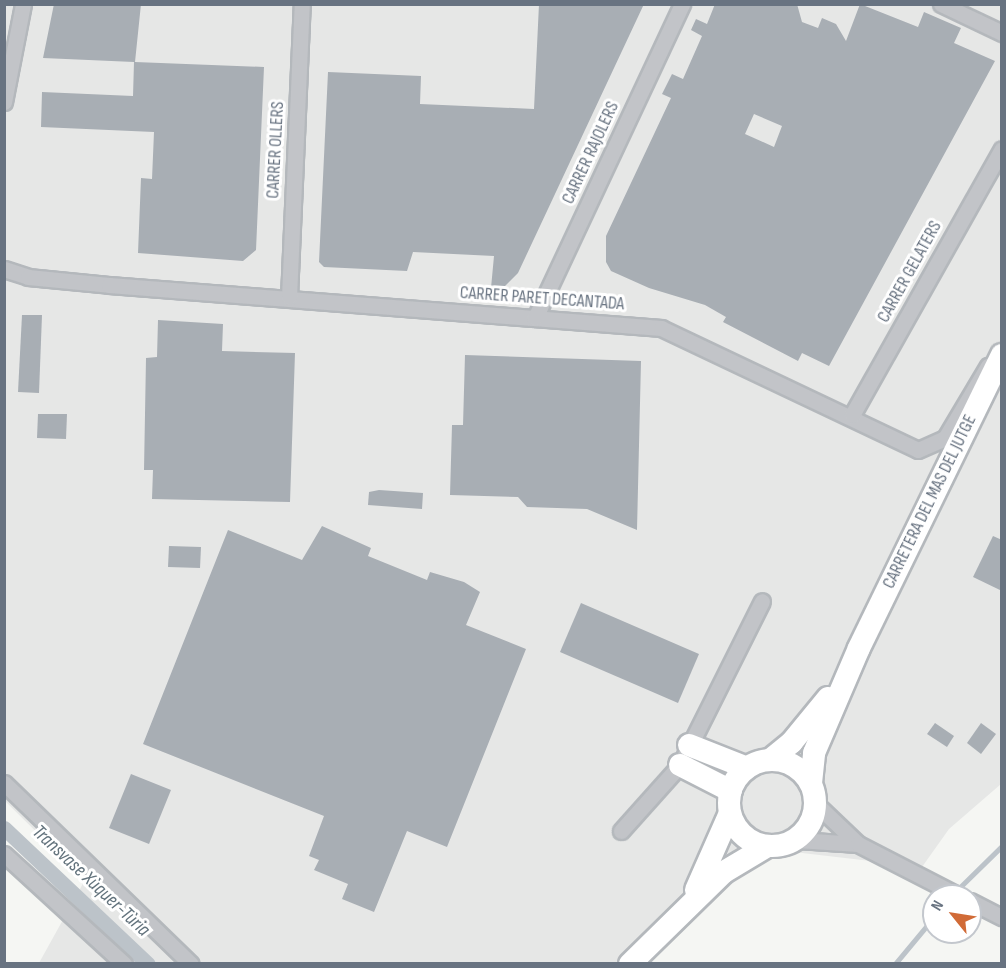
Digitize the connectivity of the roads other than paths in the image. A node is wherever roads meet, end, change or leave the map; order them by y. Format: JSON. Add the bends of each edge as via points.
{"nodes":[{"id":1,"x":23,"y":4,"type":"edge"},
{"id":2,"x":302,"y":4,"type":"edge"},
{"id":3,"x":682,"y":4,"type":"edge"},
{"id":4,"x":941,"y":4,"type":"edge"},
{"id":5,"x":1002,"y":33,"type":"edge"},
{"id":6,"x":4,"y":102,"type":"edge"},
{"id":7,"x":1002,"y":149,"type":"edge"},
{"id":8,"x":4,"y":269,"type":"edge"},
{"id":9,"x":289,"y":297,"type":"junction"},
{"id":10,"x":535,"y":318,"type":"junction"},
{"id":11,"x":1002,"y":350,"type":"edge"},
{"id":12,"x":1002,"y":356,"type":"edge"},
{"id":13,"x":852,"y":415,"type":"junction"},
{"id":14,"x":762,"y":601,"type":"dead end"},
{"id":15,"x":859,"y":648,"type":"junction"},
{"id":16,"x":684,"y":755,"type":"junction"},
{"id":17,"x":770,"y":760,"type":"junction"},
{"id":18,"x":747,"y":768,"type":"junction"},
{"id":19,"x":4,"y":783,"type":"edge"},
{"id":20,"x":731,"y":791,"type":"junction"},
{"id":21,"x":813,"y":794,"type":"junction"},
{"id":22,"x":730,"y":813,"type":"junction"},
{"id":23,"x":621,"y":831,"type":"dead end"},
{"id":24,"x":796,"y":840,"type":"junction"},
{"id":25,"x":858,"y":844,"type":"junction"},
{"id":26,"x":766,"y":847,"type":"junction"},
{"id":27,"x":4,"y":854,"type":"edge"},
{"id":28,"x":935,"y":884,"type":"edge"},
{"id":29,"x":688,"y":904,"type":"junction"},
{"id":30,"x":982,"y":907,"type":"edge"},
{"id":31,"x":1002,"y":917,"type":"edge"},
{"id":32,"x":124,"y":963,"type":"edge"},
{"id":33,"x":191,"y":963,"type":"edge"},
{"id":34,"x":630,"y":963,"type":"edge"}],
"edges":[{"from":1,"to":6,"type":"street"},
{"from":2,"to":9,"type":"street","name":"CARRER OLLERS"},
{"from":3,"to":10,"type":"street","name":"CARRER RAJOLERS"},
{"from":4,"to":5,"type":"street"},
{"from":7,"to":13,"type":"street","name":"CARRER GELATERS"},
{"from":8,"to":9,"type":"street","name":"CARRER PARET DECANTADA","via":[[28,277]]},
{"from":9,"to":10,"type":"street","name":"CARRER PARET DECANTADA"},
{"from":10,"to":13,"type":"street","name":"CARRER PARET DECANTADA","via":[[660,328]]},
{"from":11,"to":13,"type":"street","name":"CARRER PARET DECANTADA","via":[[979,377],[945,438],[931,447],[906,446]]},
{"from":12,"to":15,"type":"street","name":"CARRETERA DEL MAS DEL JUTGE"},
{"from":14,"to":16,"type":"street"},
{"from":15,"to":17,"type":"street","name":"CARRETERA DEL MAS DEL JUTGE","via":[[811,722]]},
{"from":15,"to":21,"type":"street","name":"CARRETERA DEL MAS DEL JUTGE","via":[[814,753]]},
{"from":16,"to":18,"type":"street"},
{"from":16,"to":20,"type":"street"},
{"from":16,"to":23,"type":"street"},
{"from":17,"to":18,"type":"street"},
{"from":17,"to":21,"type":"street","via":[[794,765]]},
{"from":18,"to":20,"type":"street"},
{"from":19,"to":33,"type":"street"},
{"from":20,"to":22,"type":"street"},
{"from":21,"to":24,"type":"street","via":[[813,820]]},
{"from":21,"to":25,"type":"street"},
{"from":22,"to":26,"type":"street","via":[[747,839]]},
{"from":22,"to":29,"type":"street","via":[[718,850]]},
{"from":24,"to":25,"type":"street"},
{"from":24,"to":26,"type":"street"},
{"from":25,"to":28,"type":"street"},
{"from":26,"to":29,"type":"street"},
{"from":27,"to":32,"type":"street"},
{"from":29,"to":34,"type":"street"},
{"from":30,"to":31,"type":"street"}]}
